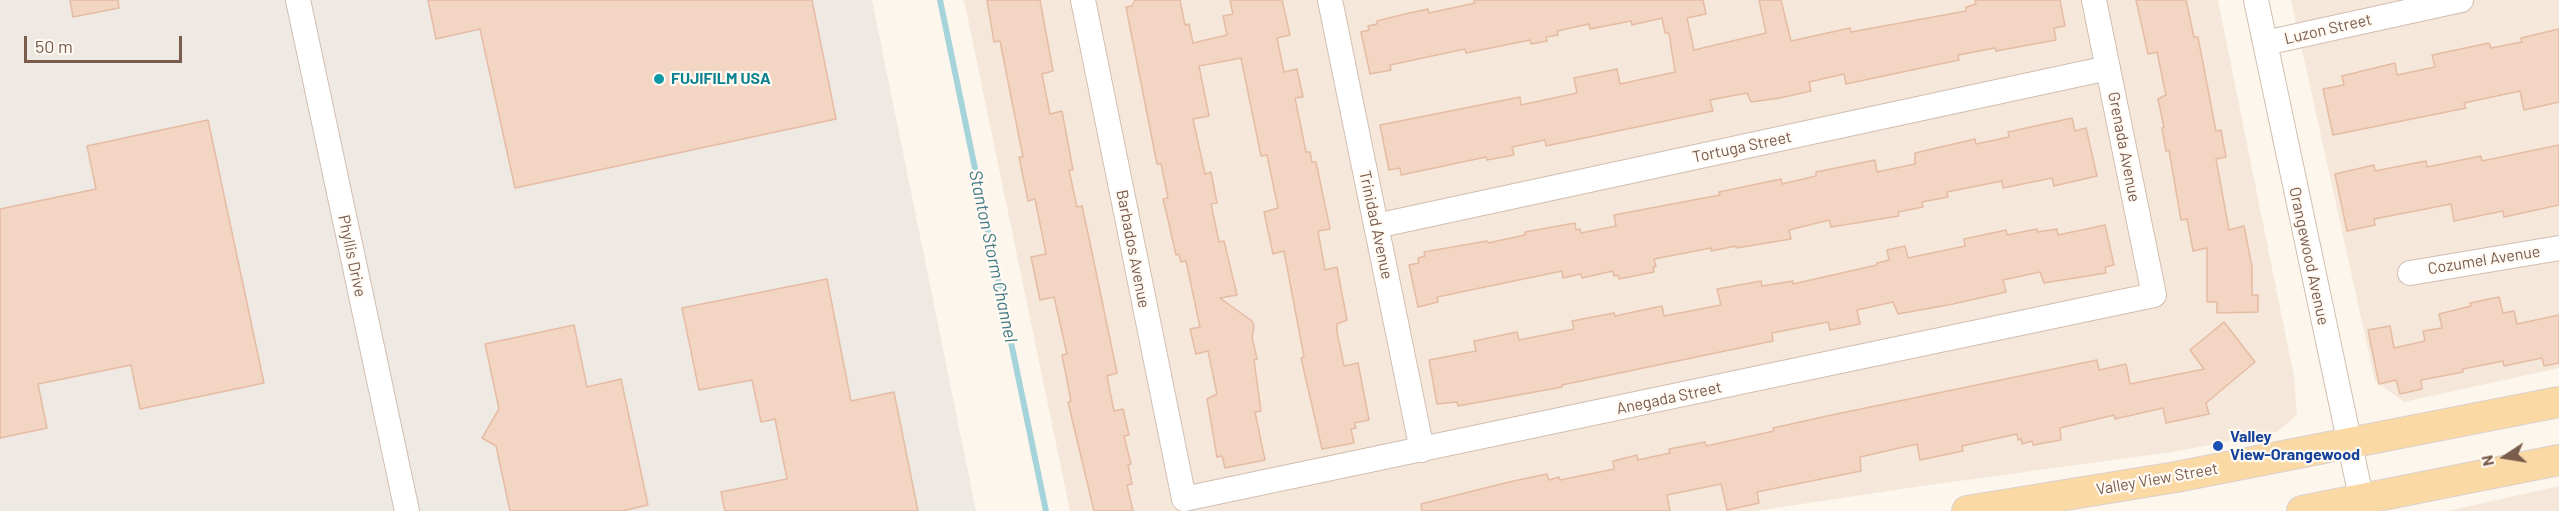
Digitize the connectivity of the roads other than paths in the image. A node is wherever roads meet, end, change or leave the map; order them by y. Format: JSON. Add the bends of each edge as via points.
{"nodes":[{"id":1,"x":298,"y":0,"type":"edge"},
{"id":2,"x":1083,"y":0,"type":"edge"},
{"id":3,"x":1330,"y":0,"type":"edge"},
{"id":4,"x":2094,"y":0,"type":"edge"},
{"id":5,"x":2256,"y":0,"type":"edge"},
{"id":6,"x":2461,"y":0,"type":"edge"},
{"id":7,"x":2423,"y":4,"type":"edge"},
{"id":8,"x":2265,"y":43,"type":"junction"},
{"id":9,"x":2108,"y":68,"type":"junction"},
{"id":10,"x":1376,"y":226,"type":"junction"},
{"id":11,"x":2559,"y":248,"type":"edge"},
{"id":12,"x":2410,"y":273,"type":"dead end"},
{"id":13,"x":2154,"y":295,"type":"joint"},
{"id":14,"x":2559,"y":402,"type":"edge"},
{"id":15,"x":2348,"y":444,"type":"junction"},
{"id":16,"x":1422,"y":450,"type":"junction"},
{"id":17,"x":2559,"y":459,"type":"edge"},
{"id":18,"x":1184,"y":499,"type":"joint"},
{"id":19,"x":2362,"y":505,"type":"edge"},
{"id":20,"x":407,"y":511,"type":"edge"},
{"id":21,"x":1967,"y":511,"type":"edge"},
{"id":22,"x":2302,"y":511,"type":"edge"}],
"edges":[{"from":1,"to":20,"type":"street","name":"Phyllis Drive"},
{"from":2,"to":18,"type":"street","name":"Barbados Avenue"},
{"from":3,"to":10,"type":"street","name":"Trinidad Avenue"},
{"from":4,"to":9,"type":"street","name":"Grenada Avenue"},
{"from":5,"to":8,"type":"street","name":"Orangewood Avenue"},
{"from":6,"to":7,"type":"street","name":"Luzon Street"},
{"from":7,"to":8,"type":"street","name":"Luzon Street"},
{"from":8,"to":15,"type":"street","name":"Orangewood Avenue"},
{"from":9,"to":10,"type":"street","name":"Tortuga Street"},
{"from":9,"to":13,"type":"street","name":"Grenada Avenue"},
{"from":10,"to":16,"type":"street","name":"Trinidad Avenue"},
{"from":11,"to":12,"type":"street","name":"Cozumel Avenue"},
{"from":13,"to":16,"type":"street","name":"Anegada Street"},
{"from":14,"to":15,"type":"main road","name":"Valley View Street"},
{"from":15,"to":19,"type":"street","name":"Orangewood Avenue"},
{"from":15,"to":21,"type":"main road","name":"Valley View Street"},
{"from":16,"to":18,"type":"street","name":"Anegada Street"},
{"from":17,"to":19,"type":"main road"},
{"from":19,"to":22,"type":"main road"}]}
